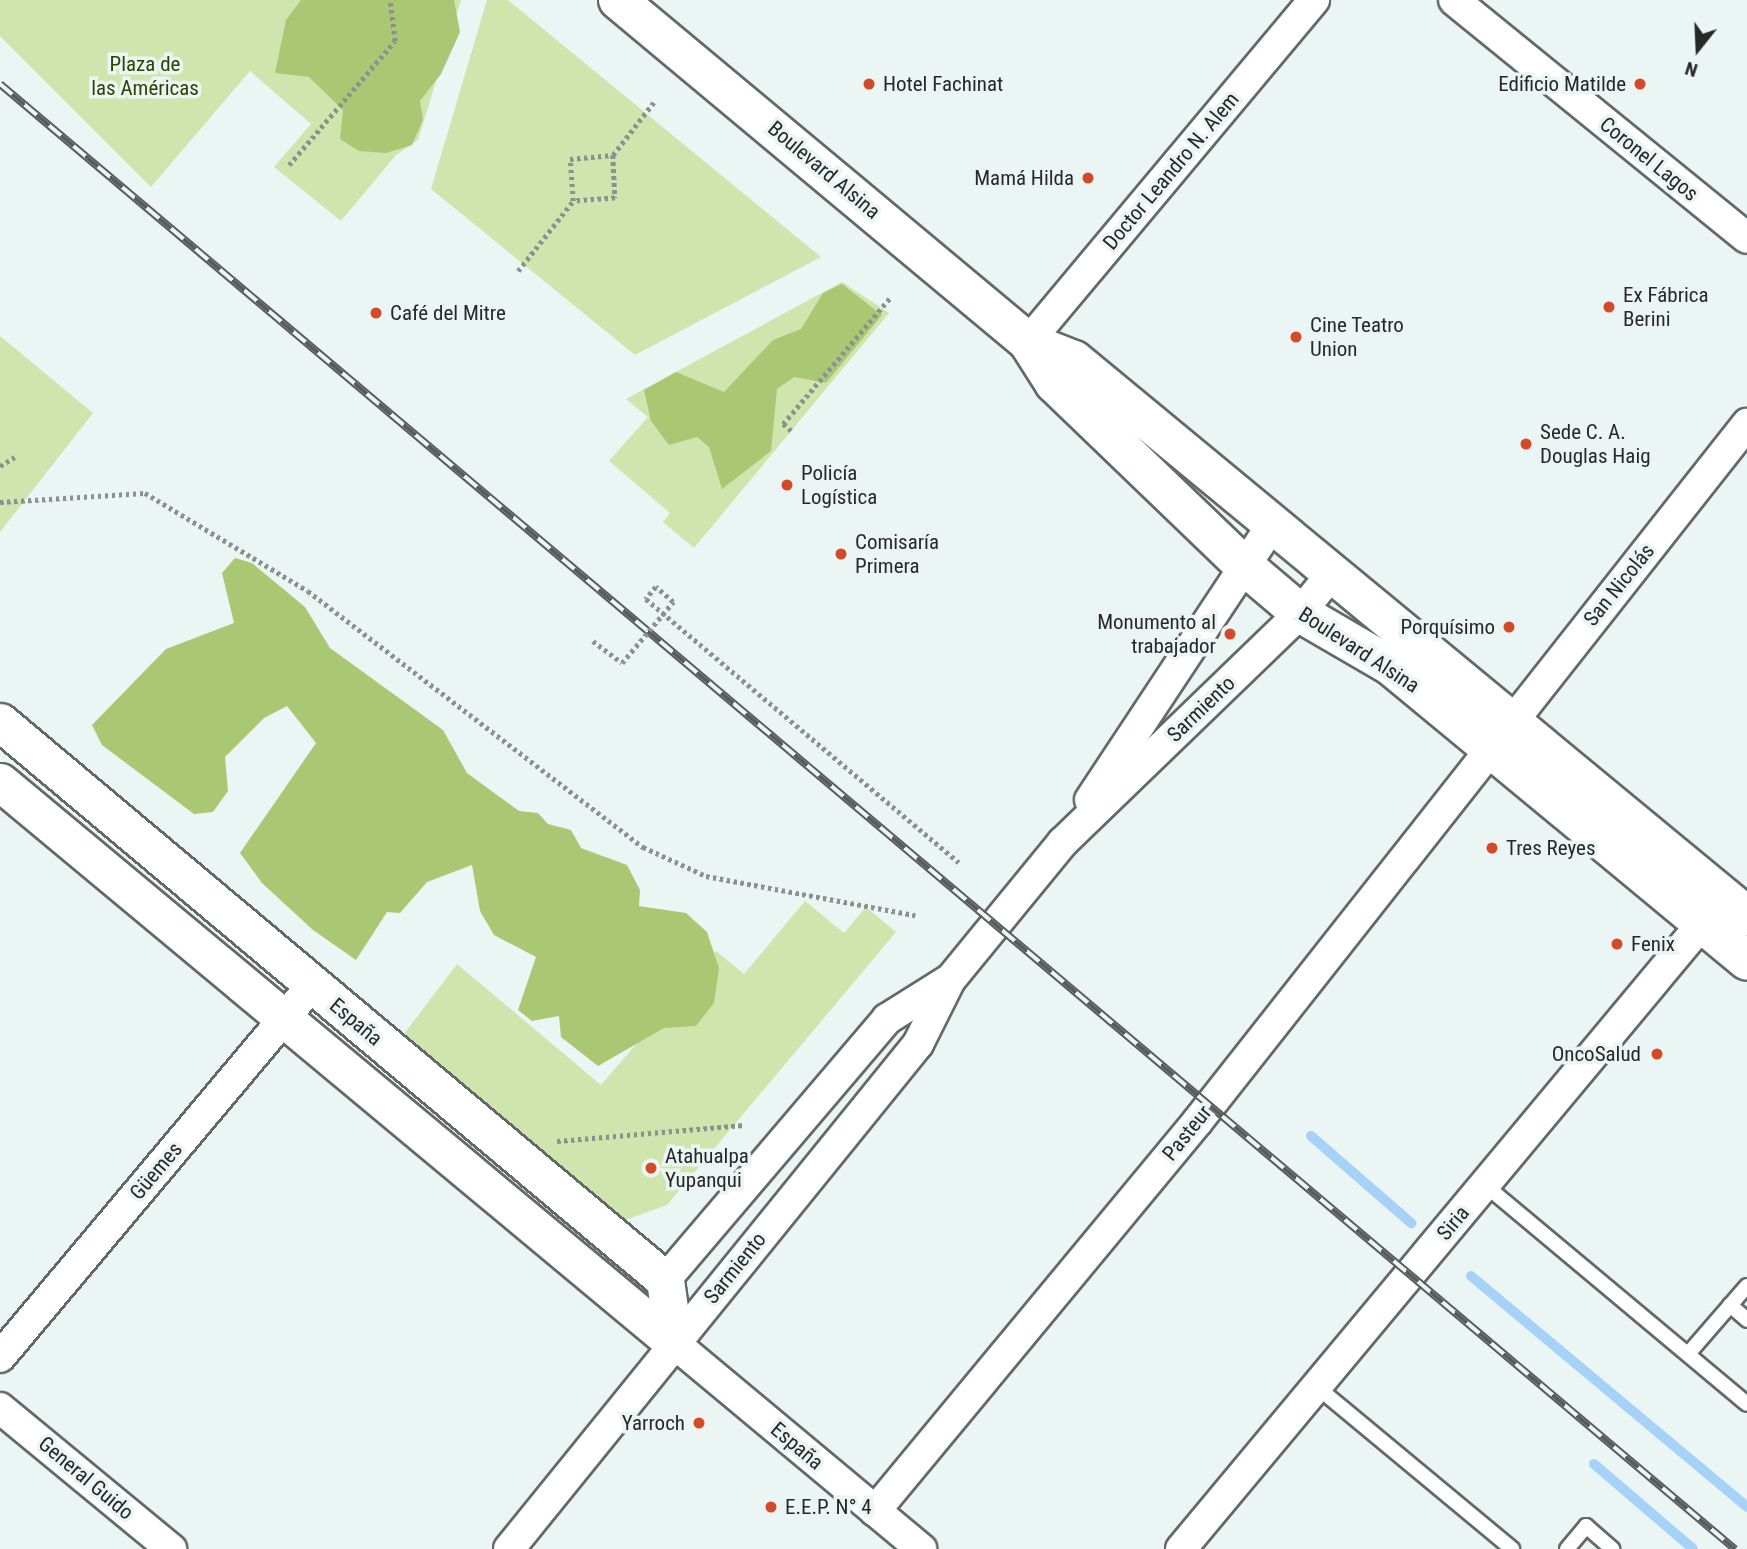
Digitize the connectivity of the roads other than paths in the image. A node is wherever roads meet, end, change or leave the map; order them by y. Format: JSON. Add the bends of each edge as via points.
{"nodes":[{"id":1,"x":1314,"y":0,"type":"edge"},
{"id":2,"x":1454,"y":0,"type":"edge"},
{"id":3,"x":634,"y":5,"type":"edge"},
{"id":4,"x":1747,"y":238,"type":"edge"},
{"id":5,"x":1028,"y":342,"type":"junction"},
{"id":6,"x":1747,"y":424,"type":"edge"},
{"id":7,"x":1274,"y":522,"type":"junction"},
{"id":8,"x":1241,"y":563,"type":"junction"},
{"id":9,"x":1334,"y":571,"type":"junction"},
{"id":10,"x":1300,"y":613,"type":"junction"},
{"id":11,"x":0,"y":722,"type":"edge"},
{"id":12,"x":1500,"y":733,"type":"junction"},
{"id":13,"x":0,"y":782,"type":"edge"},
{"id":14,"x":1063,"y":842,"type":"junction"},
{"id":15,"x":1724,"y":912,"type":"edge"},
{"id":16,"x":1747,"y":961,"type":"edge"},
{"id":17,"x":950,"y":980,"type":"junction"},
{"id":18,"x":312,"y":985,"type":"junction"},
{"id":19,"x":282,"y":1021,"type":"junction"},
{"id":20,"x":1485,"y":1185,"type":"junction"},
{"id":21,"x":666,"y":1280,"type":"junction"},
{"id":22,"x":1747,"y":1286,"type":"edge"},
{"id":23,"x":1730,"y":1306,"type":"junction"},
{"id":24,"x":1747,"y":1320,"type":"edge"},
{"id":25,"x":674,"y":1343,"type":"junction"},
{"id":26,"x":1688,"y":1354,"type":"junction"},
{"id":27,"x":0,"y":1357,"type":"edge"},
{"id":28,"x":1316,"y":1386,"type":"junction"},
{"id":29,"x":1747,"y":1404,"type":"edge"},
{"id":30,"x":0,"y":1408,"type":"edge"},
{"id":31,"x":875,"y":1511,"type":"junction"},
{"id":32,"x":171,"y":1549,"type":"edge"},
{"id":33,"x":509,"y":1549,"type":"edge"},
{"id":34,"x":921,"y":1549,"type":"edge"},
{"id":35,"x":1181,"y":1549,"type":"edge"},
{"id":36,"x":1512,"y":1549,"type":"edge"},
{"id":37,"x":1567,"y":1549,"type":"edge"},
{"id":38,"x":1612,"y":1549,"type":"edge"}],
"edges":[{"from":1,"to":5,"type":"street","name":"Doctor Leandro N. Alem"},
{"from":2,"to":4,"type":"street","name":"Coronel Lagos"},
{"from":3,"to":5,"type":"main road","name":"Boulevard Alsina"},
{"from":5,"to":7,"type":"main road","name":"Boulevard Alsina","via":[[1074,360]]},
{"from":5,"to":8,"type":"main road","name":"Boulevard Alsina","via":[[1054,383]]},
{"from":6,"to":12,"type":"street","name":"San Nicolás"},
{"from":7,"to":8,"type":"street","name":"Sarmiento"},
{"from":7,"to":9,"type":"main road","name":"Boulevard Alsina"},
{"from":8,"to":10,"type":"main road","name":"Boulevard Alsina"},
{"from":8,"to":14,"type":"street","name":"Sarmiento"},
{"from":9,"to":10,"type":"street","name":"Sarmiento"},
{"from":9,"to":12,"type":"main road","name":"Boulevard Alsina"},
{"from":10,"to":12,"type":"main road","name":"Boulevard Alsina"},
{"from":10,"to":14,"type":"street","name":"Sarmiento"},
{"from":11,"to":18,"type":"street","name":"España"},
{"from":12,"to":15,"type":"main road","name":"Boulevard Alsina"},
{"from":12,"to":31,"type":"street","name":"Pasteur","via":[[1197,1122]]},
{"from":13,"to":19,"type":"street","name":"España"},
{"from":14,"to":17,"type":"street","name":"Sarmiento"},
{"from":15,"to":16,"type":"main road","name":"Boulevard Alsina"},
{"from":15,"to":20,"type":"street","name":"Siria"},
{"from":17,"to":21,"type":"street","name":"Sarmiento","via":[[887,1019]]},
{"from":17,"to":25,"type":"street","name":"Sarmiento","via":[[918,1044]]},
{"from":18,"to":19,"type":"street","name":"Güemes"},
{"from":18,"to":21,"type":"street","name":"España"},
{"from":19,"to":25,"type":"street","name":"España"},
{"from":19,"to":27,"type":"street","name":"Güemes"},
{"from":20,"to":26,"type":"lane"},
{"from":20,"to":28,"type":"street","name":"Siria"},
{"from":21,"to":25,"type":"street"},
{"from":22,"to":23,"type":"lane"},
{"from":23,"to":24,"type":"lane"},
{"from":23,"to":26,"type":"lane"},
{"from":25,"to":31,"type":"street","name":"España"},
{"from":25,"to":33,"type":"street","name":"Sarmiento"},
{"from":26,"to":29,"type":"lane"},
{"from":28,"to":35,"type":"street","name":"Siria"},
{"from":28,"to":36,"type":"lane"},
{"from":30,"to":32,"type":"street","name":"General Guido"},
{"from":31,"to":34,"type":"street","name":"España"},
{"from":37,"to":38,"type":"lane","via":[[1586,1526]]}]}
